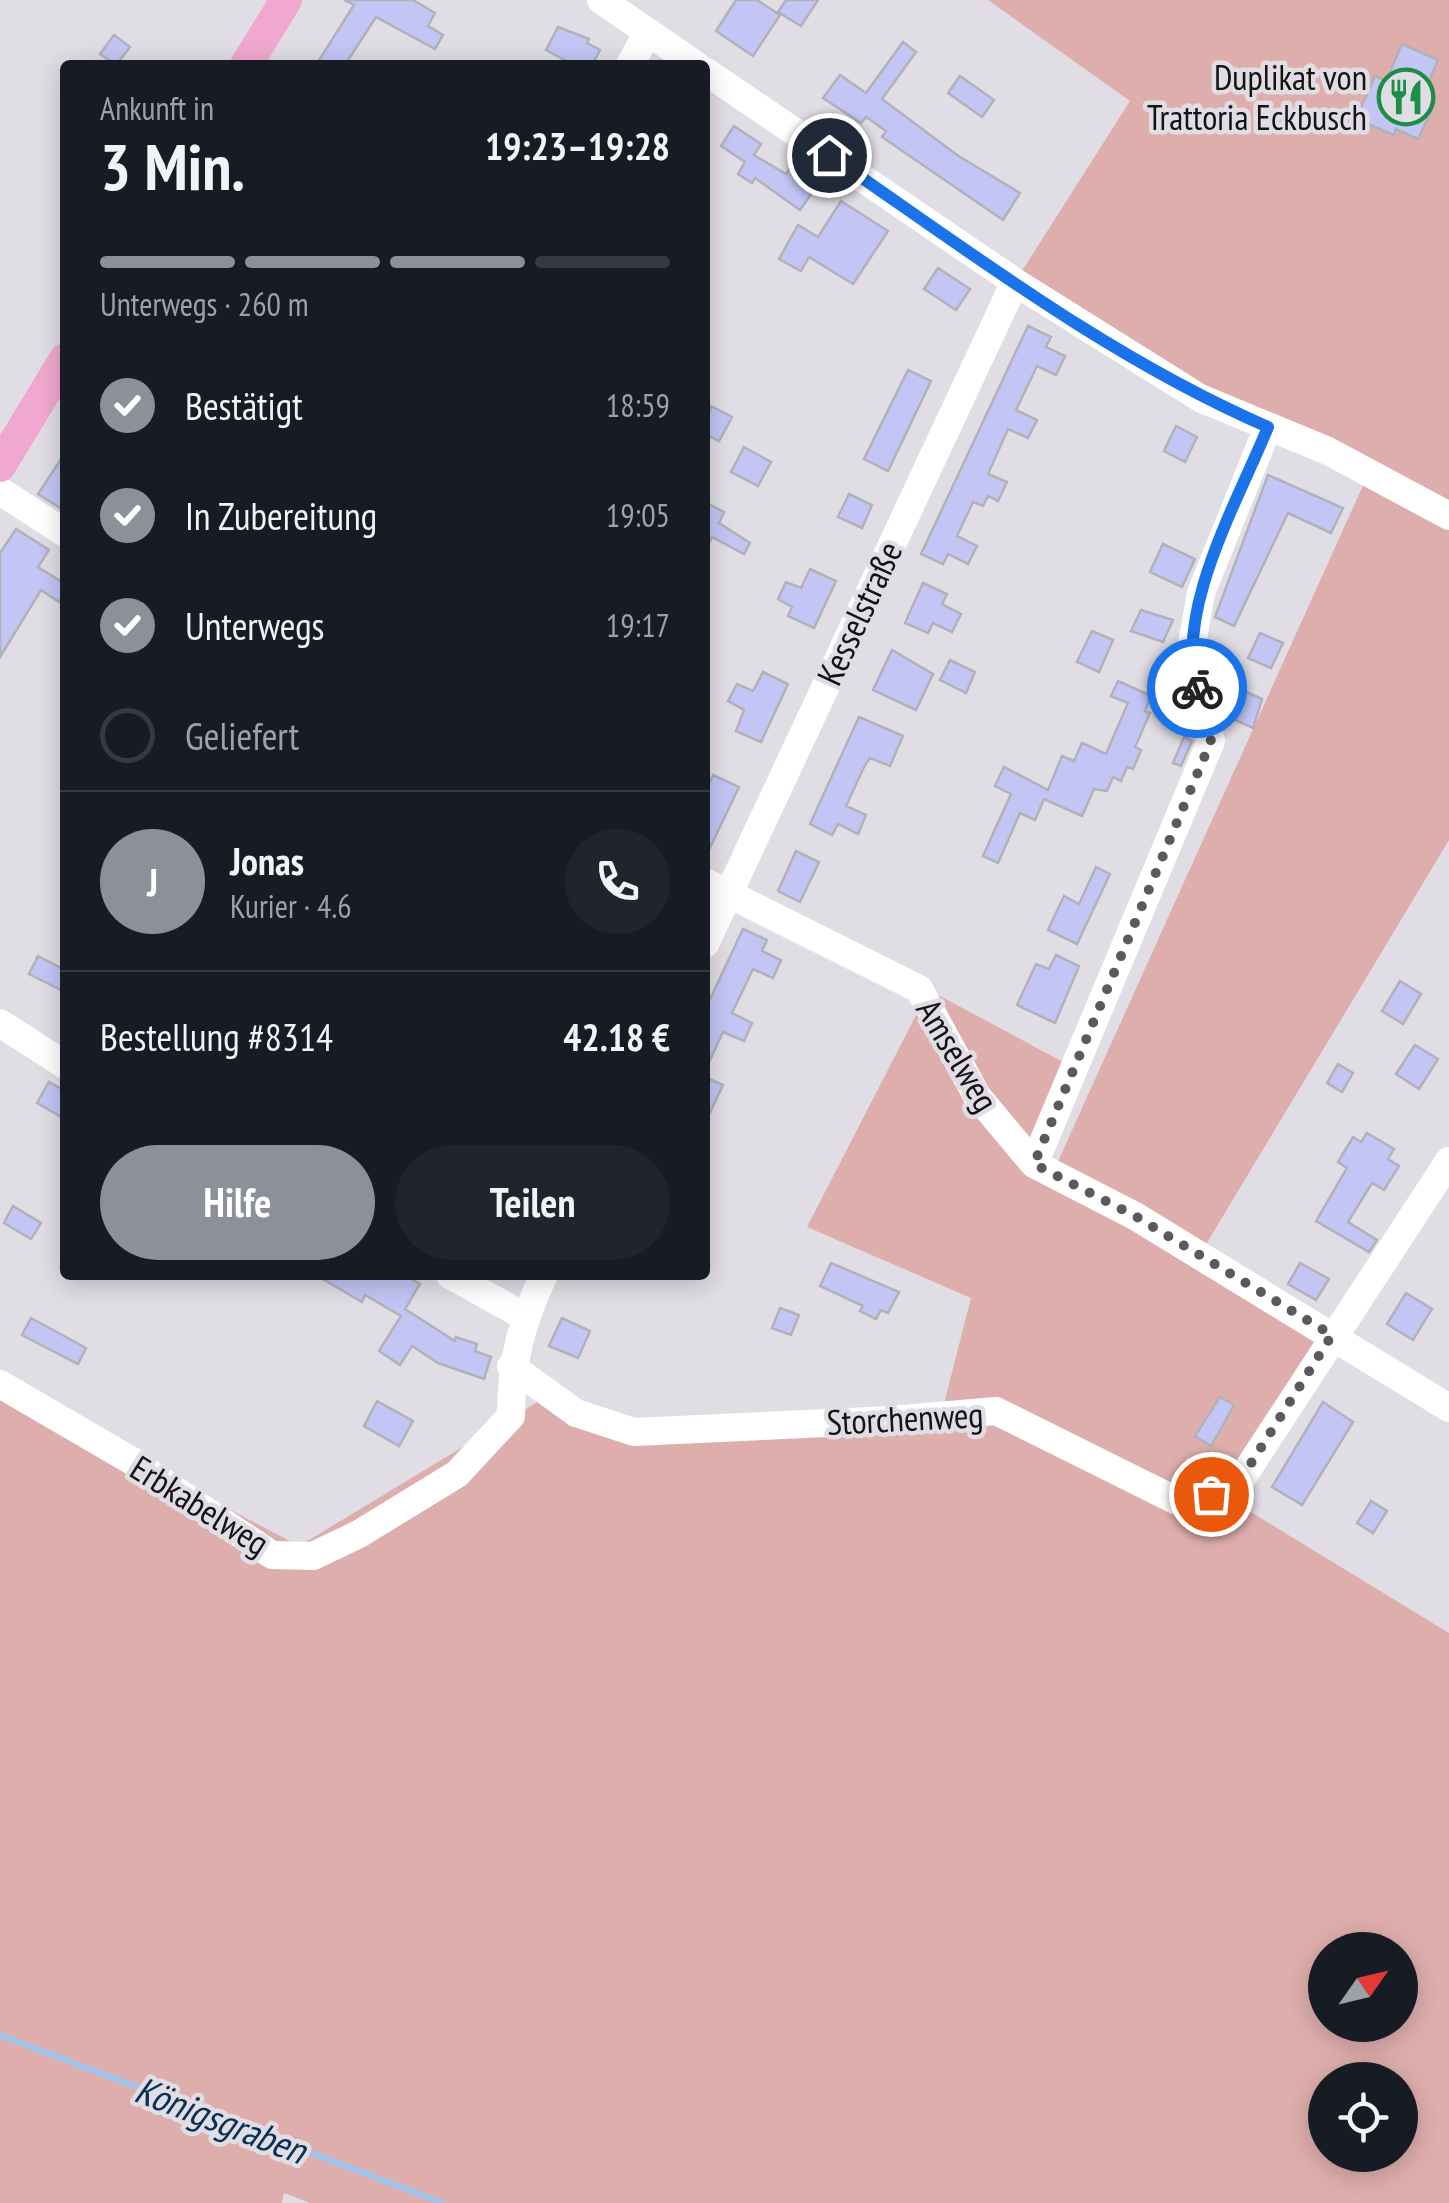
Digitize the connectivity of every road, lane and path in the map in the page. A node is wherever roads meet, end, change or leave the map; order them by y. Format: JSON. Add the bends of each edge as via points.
{"nodes":[{"id":1,"x":286,"y":0,"type":"edge"},
{"id":2,"x":601,"y":0,"type":"edge"},
{"id":3,"x":648,"y":32,"type":"junction"},
{"id":4,"x":249,"y":60,"type":"edge"},
{"id":5,"x":633,"y":60,"type":"edge"},
{"id":6,"x":689,"y":60,"type":"edge"},
{"id":7,"x":710,"y":74,"type":"edge"},
{"id":8,"x":1015,"y":282,"type":"junction"},
{"id":9,"x":60,"y":367,"type":"edge"},
{"id":10,"x":1268,"y":427,"type":"junction"},
{"id":11,"x":0,"y":466,"type":"edge"},
{"id":12,"x":0,"y":490,"type":"edge"},
{"id":13,"x":1449,"y":516,"type":"edge"},
{"id":14,"x":60,"y":530,"type":"edge"},
{"id":15,"x":717,"y":888,"type":"edge"},
{"id":16,"x":710,"y":921,"type":"edge"},
{"id":17,"x":0,"y":1023,"type":"edge"},
{"id":18,"x":60,"y":1062,"type":"edge"},
{"id":19,"x":1449,"y":1161,"type":"edge"},
{"id":20,"x":1034,"y":1164,"type":"junction"},
{"id":21,"x":459,"y":1280,"type":"edge"},
{"id":22,"x":542,"y":1280,"type":"edge"},
{"id":23,"x":524,"y":1316,"type":"junction"},
{"id":24,"x":1332,"y":1335,"type":"junction"},
{"id":25,"x":511,"y":1366,"type":"junction"},
{"id":26,"x":0,"y":1384,"type":"edge"},
{"id":27,"x":1449,"y":1408,"type":"edge"}],
"edges":[{"from":1,"to":4,"type":"main road"},
{"from":2,"to":3,"type":"street"},
{"from":3,"to":5,"type":"street"},
{"from":3,"to":6,"type":"street"},
{"from":7,"to":8,"type":"street"},
{"from":8,"to":10,"type":"street","via":[[1200,398]]},
{"from":8,"to":15,"type":"street","name":"Kesselstraße"},
{"from":9,"to":11,"type":"main road"},
{"from":10,"to":13,"type":"street"},
{"from":10,"to":20,"type":"street","via":[[1201,592],[1189,661],[1211,741]]},
{"from":12,"to":14,"type":"street"},
{"from":15,"to":16,"type":"street","name":"Kesselstraße"},
{"from":15,"to":20,"type":"street","name":"Amselweg","via":[[919,988],[976,1096]]},
{"from":17,"to":18,"type":"street"},
{"from":19,"to":24,"type":"street","name":"Storchenweg"},
{"from":20,"to":24,"type":"street","name":"Amselweg","via":[[1135,1216]]},
{"from":21,"to":23,"type":"street"},
{"from":22,"to":23,"type":"street"},
{"from":23,"to":25,"type":"street","name":"Erbkabelweg"},
{"from":24,"to":25,"type":"street","name":"Storchenweg","via":[[1238,1484],[1177,1501],[996,1411],[634,1432],[576,1413]]},
{"from":24,"to":27,"type":"street","name":"Amselweg"},
{"from":25,"to":26,"type":"street","name":"Erbkabelweg","via":[[511,1416],[457,1474],[313,1556],[272,1555],[132,1461]]}]}
